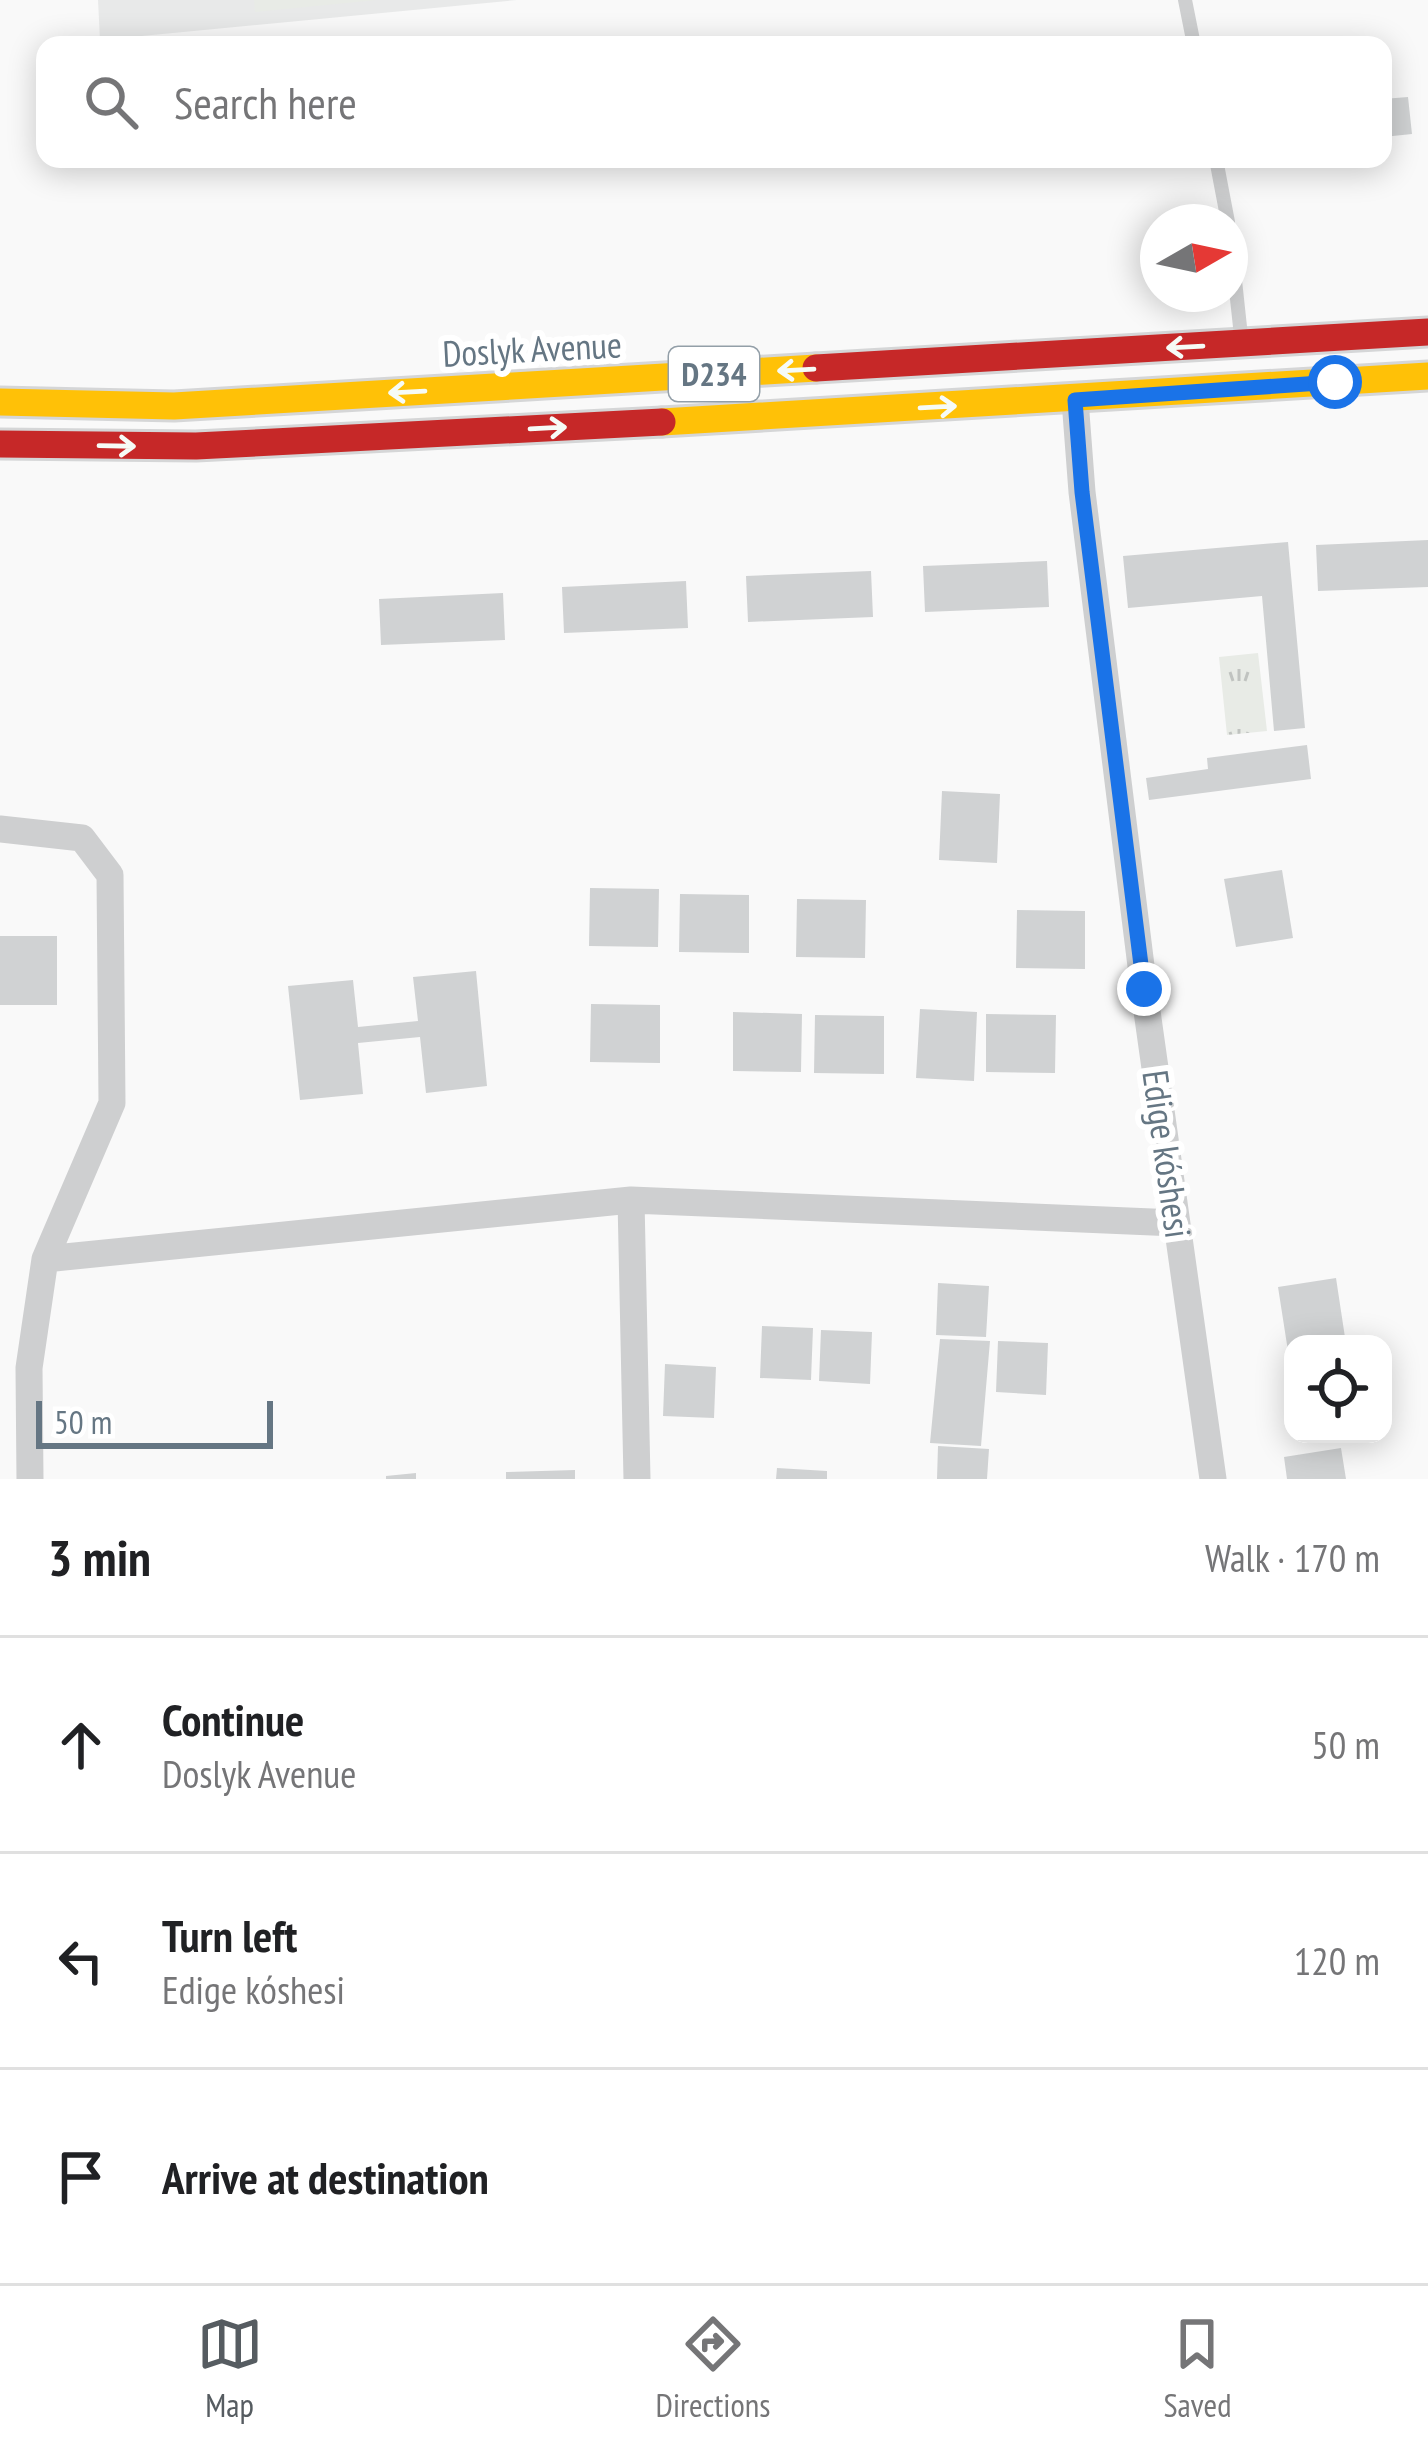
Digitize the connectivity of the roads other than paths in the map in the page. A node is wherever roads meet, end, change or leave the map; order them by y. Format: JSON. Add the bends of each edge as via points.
{"nodes":[{"id":1,"x":1185,"y":0,"type":"edge"},
{"id":2,"x":1191,"y":36,"type":"edge"},
{"id":3,"x":1218,"y":168,"type":"edge"},
{"id":4,"x":1225,"y":204,"type":"edge"},
{"id":5,"x":1239,"y":312,"type":"edge"},
{"id":6,"x":1428,"y":332,"type":"edge"},
{"id":7,"x":1242,"y":344,"type":"junction"},
{"id":8,"x":1428,"y":376,"type":"edge"},
{"id":9,"x":1075,"y":400,"type":"junction"},
{"id":10,"x":0,"y":402,"type":"edge"},
{"id":11,"x":0,"y":445,"type":"edge"},
{"id":12,"x":0,"y":829,"type":"edge"},
{"id":13,"x":631,"y":1200,"type":"junction"},
{"id":14,"x":1176,"y":1223,"type":"junction"},
{"id":15,"x":45,"y":1259,"type":"junction"},
{"id":16,"x":30,"y":1479,"type":"edge"},
{"id":17,"x":638,"y":1479,"type":"edge"},
{"id":18,"x":1213,"y":1479,"type":"edge"}],
"edges":[{"from":1,"to":2,"type":"lane"},
{"from":3,"to":4,"type":"lane"},
{"from":5,"to":7,"type":"lane"},
{"from":6,"to":7,"type":"main road","name":"Doslyk Avenue","number":"D234"},
{"from":7,"to":10,"type":"main road","name":"Doslyk Avenue","number":"D234","one_way":true,"via":[[174,406]]},
{"from":8,"to":9,"type":"main road","number":"D234"},
{"from":11,"to":9,"type":"main road","number":"D234","one_way":true,"via":[[196,446]]},
{"from":9,"to":14,"type":"street","name":"Edige kóshesi"},
{"from":12,"to":15,"type":"street","via":[[82,838],[110,874],[112,1102]]},
{"from":13,"to":14,"type":"street"},
{"from":13,"to":15,"type":"street"},
{"from":13,"to":17,"type":"street"},
{"from":14,"to":18,"type":"street","name":"Edige kóshesi"},
{"from":15,"to":16,"type":"street","via":[[28,1368]]}]}
